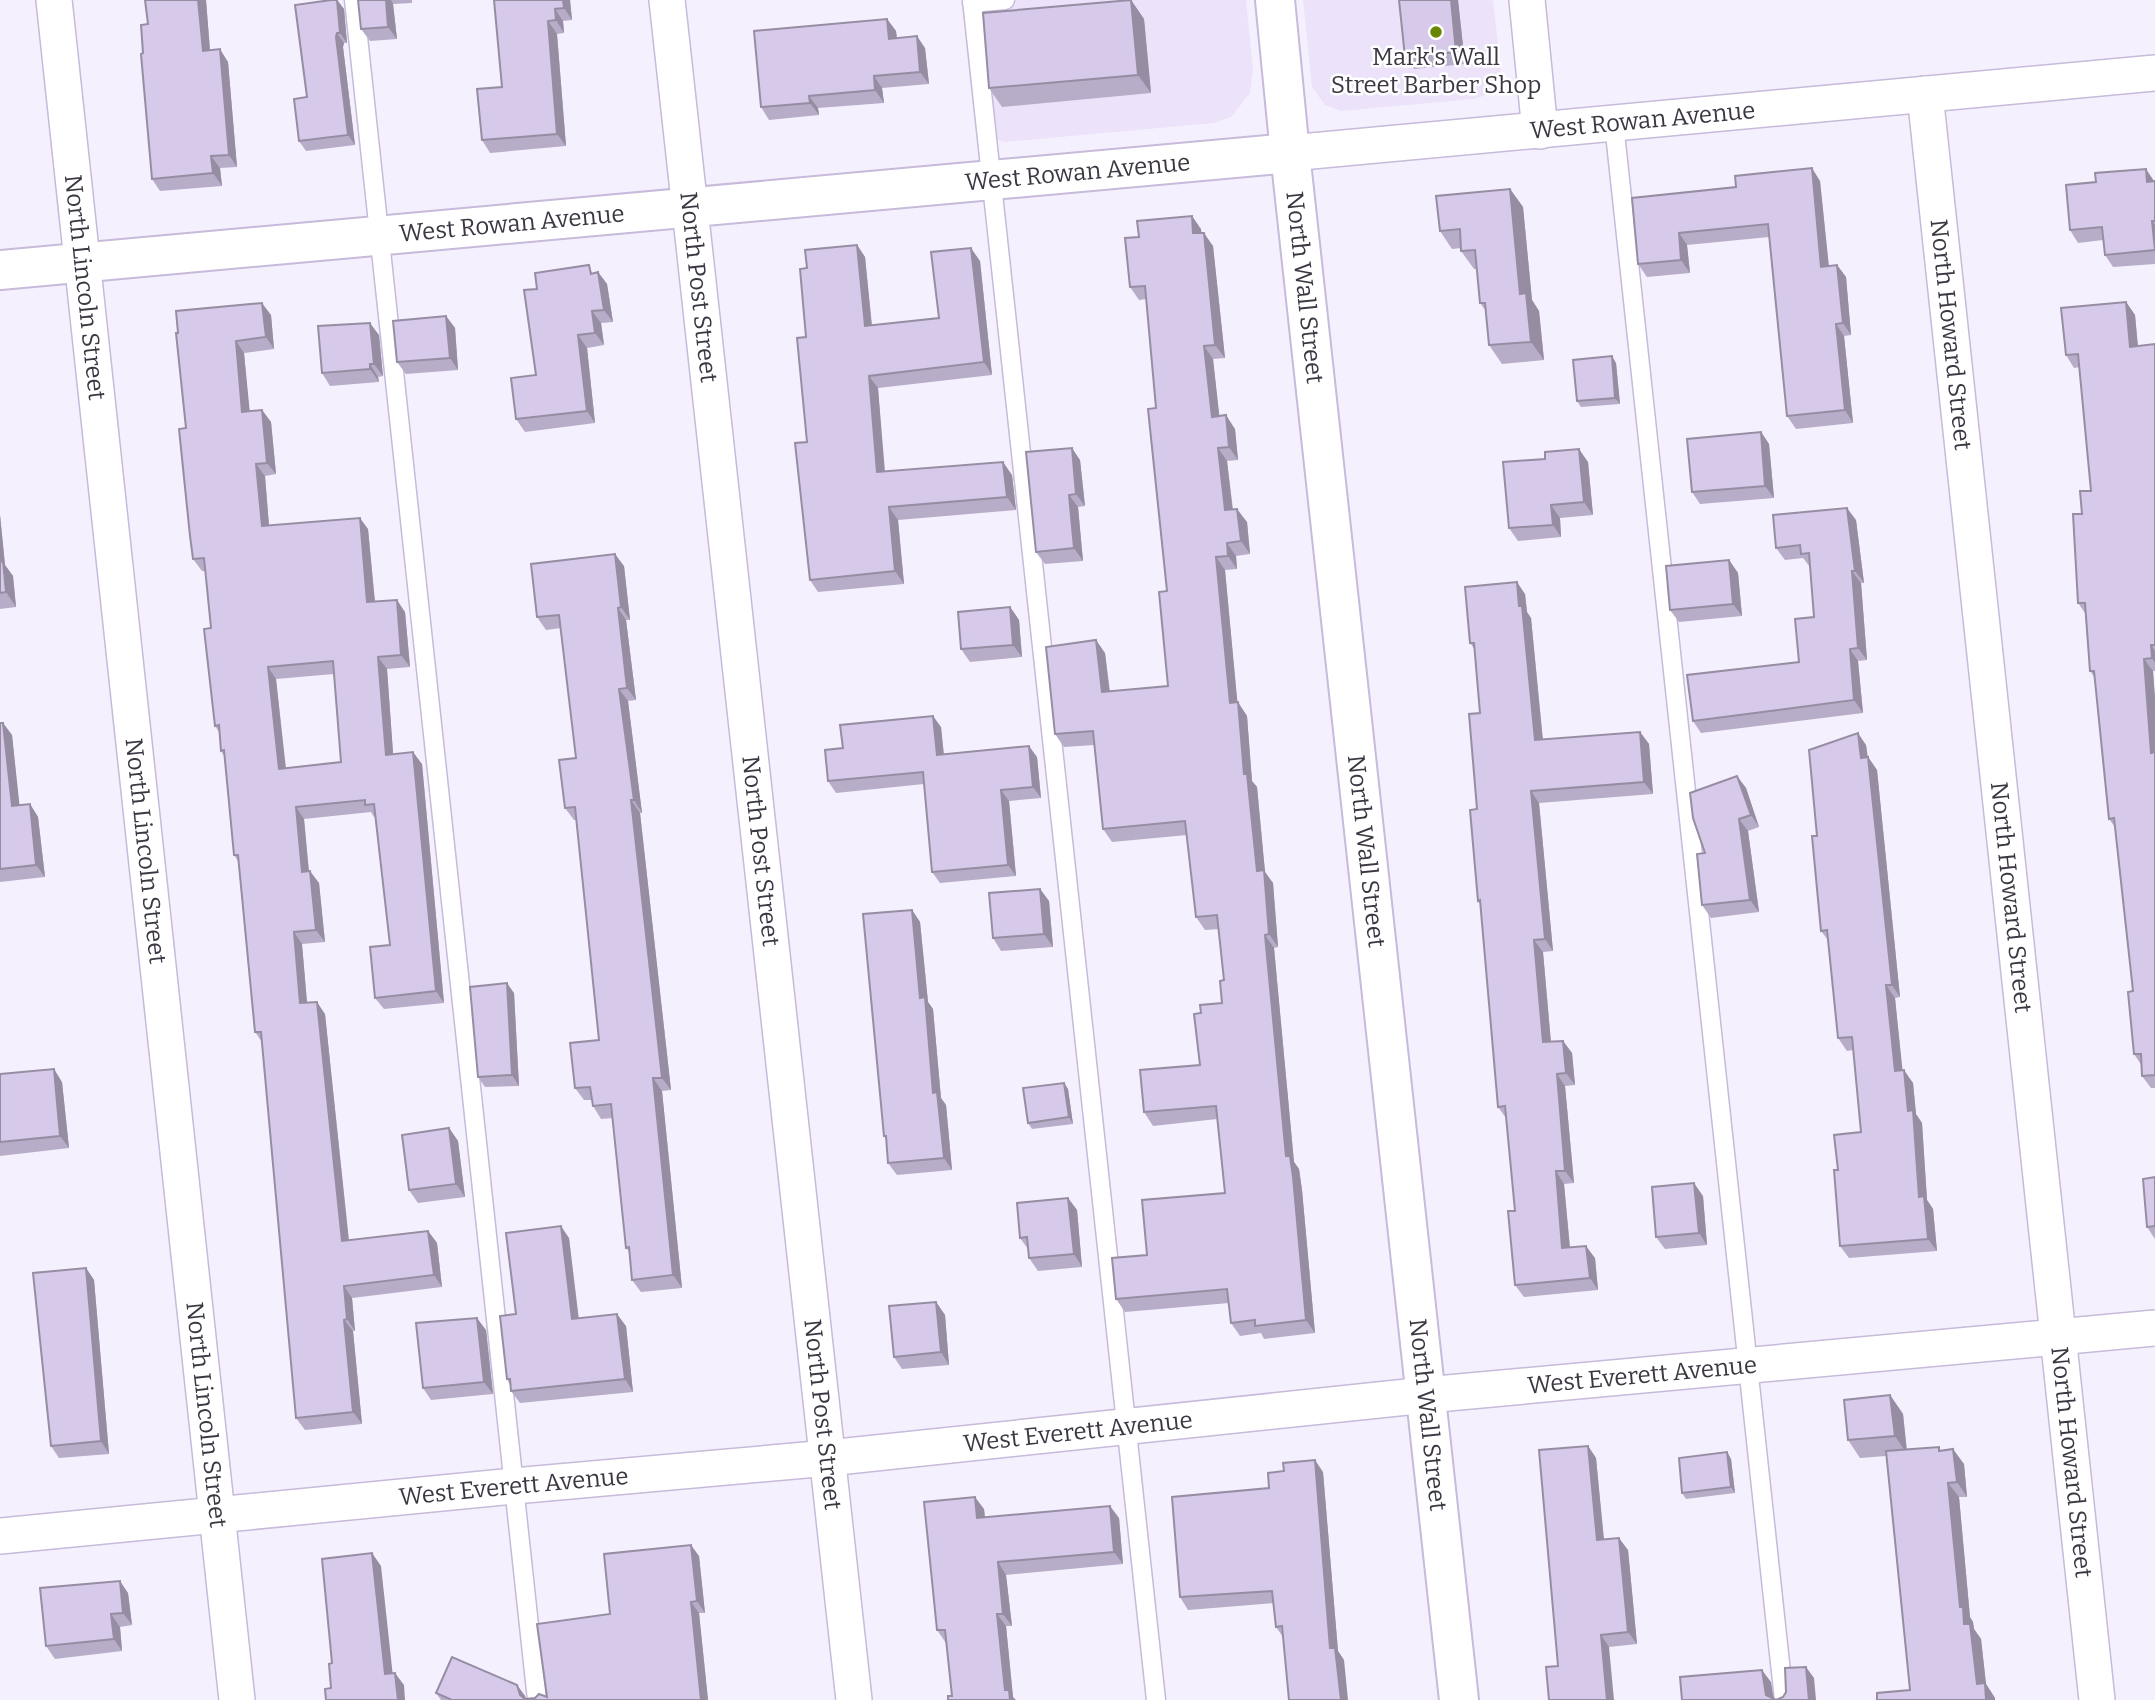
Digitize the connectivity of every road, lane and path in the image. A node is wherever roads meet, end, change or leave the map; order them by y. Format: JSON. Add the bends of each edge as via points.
{"nodes":[{"id":1,"x":54,"y":0,"type":"edge"},
{"id":2,"x":354,"y":0,"type":"edge"},
{"id":3,"x":667,"y":0,"type":"edge"},
{"id":4,"x":1005,"y":0,"type":"edge"},
{"id":5,"x":1276,"y":0,"type":"edge"},
{"id":6,"x":1527,"y":0,"type":"edge"},
{"id":7,"x":972,"y":2,"type":"edge"},
{"id":8,"x":2155,"y":73,"type":"edge"},
{"id":9,"x":1925,"y":94,"type":"junction"},
{"id":10,"x":1614,"y":124,"type":"junction"},
{"id":11,"x":1540,"y":131,"type":"junction"},
{"id":12,"x":1290,"y":153,"type":"junction"},
{"id":13,"x":990,"y":181,"type":"junction"},
{"id":14,"x":689,"y":208,"type":"junction"},
{"id":15,"x":380,"y":236,"type":"junction"},
{"id":16,"x":81,"y":262,"type":"junction"},
{"id":17,"x":0,"y":270,"type":"edge"},
{"id":18,"x":2155,"y":1328,"type":"edge"},
{"id":19,"x":2057,"y":1338,"type":"junction"},
{"id":20,"x":1749,"y":1366,"type":"junction"},
{"id":21,"x":1426,"y":1395,"type":"junction"},
{"id":22,"x":1126,"y":1427,"type":"junction"},
{"id":23,"x":828,"y":1458,"type":"junction"},
{"id":24,"x":513,"y":1486,"type":"junction"},
{"id":25,"x":217,"y":1515,"type":"junction"},
{"id":26,"x":0,"y":1536,"type":"edge"},
{"id":27,"x":237,"y":1700,"type":"edge"},
{"id":28,"x":537,"y":1700,"type":"edge"},
{"id":29,"x":854,"y":1700,"type":"edge"},
{"id":30,"x":1156,"y":1700,"type":"edge"},
{"id":31,"x":1459,"y":1700,"type":"edge"},
{"id":32,"x":1784,"y":1700,"type":"edge"},
{"id":33,"x":2096,"y":1700,"type":"edge"}],
"edges":[{"from":1,"to":16,"type":"street","name":"North Lincoln Street"},
{"from":2,"to":15,"type":"lane"},
{"from":3,"to":14,"type":"street","name":"North Post Street"},
{"from":4,"to":7,"type":"lane"},
{"from":5,"to":12,"type":"street","name":"North Wall Street"},
{"from":6,"to":11,"type":"street"},
{"from":7,"to":13,"type":"lane"},
{"from":8,"to":9,"type":"street","name":"West Rowan Avenue"},
{"from":9,"to":10,"type":"street","name":"West Rowan Avenue"},
{"from":9,"to":19,"type":"street","name":"North Howard Street"},
{"from":10,"to":11,"type":"street","name":"West Rowan Avenue"},
{"from":10,"to":20,"type":"lane"},
{"from":11,"to":12,"type":"street","name":"West Rowan Avenue"},
{"from":12,"to":13,"type":"street","name":"West Rowan Avenue"},
{"from":12,"to":21,"type":"street","name":"North Wall Street"},
{"from":13,"to":14,"type":"street","name":"West Rowan Avenue"},
{"from":13,"to":22,"type":"lane"},
{"from":14,"to":15,"type":"street","name":"West Rowan Avenue"},
{"from":14,"to":23,"type":"street","name":"North Post Street"},
{"from":15,"to":16,"type":"street","name":"West Rowan Avenue"},
{"from":15,"to":24,"type":"lane"},
{"from":16,"to":17,"type":"street","name":"West Rowan Avenue"},
{"from":16,"to":25,"type":"street","name":"North Lincoln Street"},
{"from":18,"to":19,"type":"street","name":"West Everett Avenue"},
{"from":19,"to":20,"type":"street","name":"West Everett Avenue"},
{"from":19,"to":33,"type":"street","name":"North Howard Street"},
{"from":20,"to":21,"type":"street","name":"West Everett Avenue"},
{"from":20,"to":32,"type":"lane"},
{"from":21,"to":22,"type":"street","name":"West Everett Avenue"},
{"from":21,"to":31,"type":"street","name":"North Wall Street"},
{"from":22,"to":23,"type":"street","name":"West Everett Avenue"},
{"from":22,"to":30,"type":"lane"},
{"from":23,"to":24,"type":"street","name":"West Everett Avenue"},
{"from":23,"to":29,"type":"street","name":"North Post Street"},
{"from":24,"to":25,"type":"street","name":"West Everett Avenue"},
{"from":24,"to":28,"type":"lane"},
{"from":25,"to":26,"type":"street","name":"West Everett Avenue"},
{"from":25,"to":27,"type":"street","name":"North Lincoln Street"}]}
